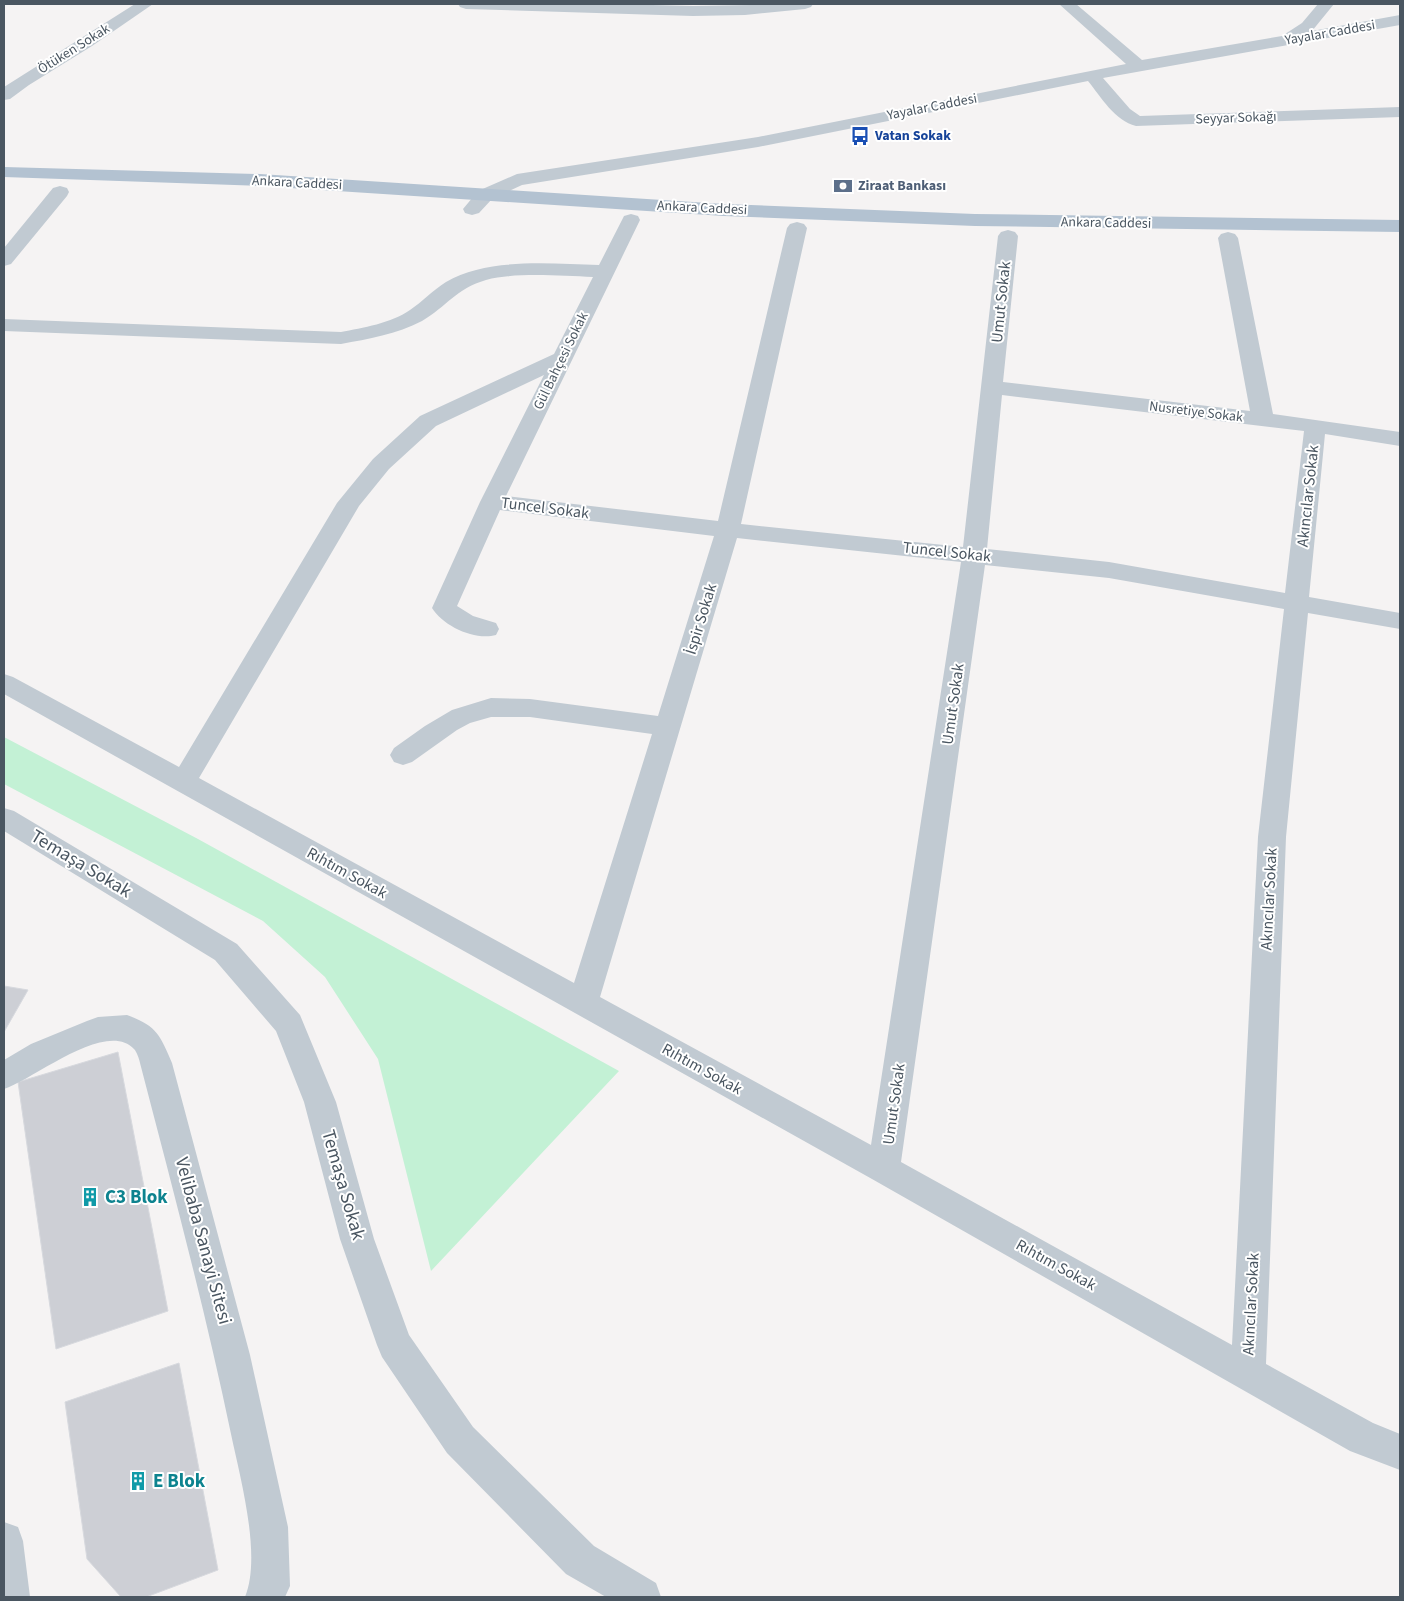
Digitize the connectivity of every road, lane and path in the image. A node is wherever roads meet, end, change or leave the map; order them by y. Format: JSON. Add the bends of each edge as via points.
{"nodes":[{"id":1,"x":143,"y":4,"type":"edge"},
{"id":2,"x":466,"y":4,"type":"edge"},
{"id":3,"x":805,"y":4,"type":"edge"},
{"id":4,"x":1067,"y":4,"type":"edge"},
{"id":5,"x":1326,"y":4,"type":"edge"},
{"id":6,"x":1400,"y":20,"type":"edge"},
{"id":7,"x":1287,"y":40,"type":"junction"},
{"id":8,"x":1139,"y":66,"type":"junction"},
{"id":9,"x":4,"y":74,"type":"edge"},
{"id":10,"x":1092,"y":76,"type":"junction"},
{"id":11,"x":23,"y":81,"type":"junction"},
{"id":12,"x":4,"y":95,"type":"edge"},
{"id":13,"x":1400,"y":112,"type":"edge"},
{"id":14,"x":4,"y":172,"type":"edge"},
{"id":15,"x":4,"y":189,"type":"edge"},
{"id":16,"x":23,"y":190,"type":"dead end"},
{"id":17,"x":60,"y":192,"type":"dead end"},
{"id":18,"x":280,"y":199,"type":"dead end"},
{"id":19,"x":478,"y":202,"type":"junction"},
{"id":20,"x":631,"y":220,"type":"junction"},
{"id":21,"x":1400,"y":226,"type":"edge"},
{"id":22,"x":797,"y":228,"type":"junction"},
{"id":23,"x":1008,"y":236,"type":"junction"},
{"id":24,"x":1228,"y":238,"type":"junction"},
{"id":25,"x":1400,"y":240,"type":"edge"},
{"id":26,"x":4,"y":260,"type":"edge"},
{"id":27,"x":605,"y":271,"type":"junction"},
{"id":28,"x":4,"y":325,"type":"edge"},
{"id":29,"x":563,"y":358,"type":"junction"},
{"id":30,"x":992,"y":386,"type":"junction"},
{"id":31,"x":1263,"y":420,"type":"junction"},
{"id":32,"x":1315,"y":427,"type":"junction"},
{"id":33,"x":1400,"y":439,"type":"edge"},
{"id":34,"x":492,"y":502,"type":"junction"},
{"id":35,"x":728,"y":530,"type":"junction"},
{"id":36,"x":974,"y":555,"type":"junction"},
{"id":37,"x":1297,"y":604,"type":"junction"},
{"id":38,"x":1400,"y":621,"type":"edge"},
{"id":39,"x":487,"y":629,"type":"dead end"},
{"id":40,"x":4,"y":683,"type":"edge"},
{"id":41,"x":668,"y":726,"type":"junction"},
{"id":42,"x":403,"y":755,"type":"dead end"},
{"id":43,"x":183,"y":782,"type":"junction"},
{"id":44,"x":4,"y":818,"type":"edge"},
{"id":45,"x":583,"y":1004,"type":"junction"},
{"id":46,"x":4,"y":1076,"type":"edge"},
{"id":47,"x":884,"y":1170,"type":"junction"},
{"id":48,"x":1248,"y":1373,"type":"junction"},
{"id":49,"x":1400,"y":1452,"type":"edge"},
{"id":50,"x":4,"y":1541,"type":"edge"},
{"id":51,"x":11,"y":1597,"type":"edge"},
{"id":52,"x":265,"y":1597,"type":"edge"},
{"id":53,"x":642,"y":1597,"type":"edge"}],
"edges":[{"from":1,"to":11,"type":"street","name":"Ötüken Sokak"},
{"from":2,"to":3,"type":"street","via":[[693,11]]},
{"from":4,"to":8,"type":"street"},
{"from":5,"to":7,"type":"street","via":[[1308,26]]},
{"from":6,"to":7,"type":"street","name":"Yayalar Caddesi"},
{"from":7,"to":8,"type":"street","name":"Yayalar Caddesi"},
{"from":8,"to":10,"type":"street","name":"Yayalar Caddesi"},
{"from":9,"to":11,"type":"street"},
{"from":10,"to":13,"type":"street","name":"Seyyar Sokağı","via":[[1124,113],[1136,121]]},
{"from":10,"to":19,"type":"street","name":"Yayalar Caddesi","via":[[758,142],[517,180]]},
{"from":11,"to":12,"type":"street","name":"Ötüken Sokak"},
{"from":14,"to":19,"type":"main road","name":"Ankara Caddesi","via":[[260,180]]},
{"from":15,"to":16,"type":"main road"},
{"from":17,"to":26,"type":"street"},
{"from":18,"to":19,"type":"main road","name":"Ankara Caddesi"},
{"from":19,"to":20,"type":"main road","name":"Ankara Caddesi"},
{"from":19,"to":21,"type":"main road","name":"Ankara Caddesi","via":[[965,219]]},
{"from":20,"to":22,"type":"main road","name":"Ankara Caddesi"},
{"from":20,"to":27,"type":"street","name":"Gül Bahçesi Sokak"},
{"from":22,"to":23,"type":"main road","name":"Ankara Caddesi"},
{"from":22,"to":35,"type":"street","name":"İspir Sokak"},
{"from":23,"to":24,"type":"main road","name":"Ankara Caddesi"},
{"from":23,"to":30,"type":"street","name":"Umut Sokak"},
{"from":24,"to":25,"type":"main road","name":"Ankara Caddesi"},
{"from":24,"to":31,"type":"street"},
{"from":27,"to":28,"type":"street","via":[[524,270],[483,274],[453,286],[415,316],[376,331],[341,338]]},
{"from":27,"to":29,"type":"street","name":"Gül Bahçesi Sokak"},
{"from":29,"to":34,"type":"street","name":"Gül Bahçesi Sokak"},
{"from":29,"to":43,"type":"street","via":[[428,421],[381,464],[350,503]]},
{"from":30,"to":31,"type":"street","name":"Nusretiye Sokak"},
{"from":30,"to":36,"type":"street","name":"Umut Sokak"},
{"from":31,"to":32,"type":"street","name":"Nusretiye Sokak"},
{"from":32,"to":33,"type":"street","name":"Nusretiye Sokak"},
{"from":32,"to":37,"type":"street","name":"Akıncılar Sokak"},
{"from":34,"to":35,"type":"street","name":"Tuncel Sokak"},
{"from":34,"to":39,"type":"street","name":"Gül Bahçesi Sokak","via":[[444,608],[451,616]]},
{"from":35,"to":36,"type":"street","name":"Tuncel Sokak"},
{"from":35,"to":41,"type":"street","name":"İspir Sokak"},
{"from":36,"to":37,"type":"street","name":"Tuncel Sokak","via":[[1110,570]]},
{"from":36,"to":47,"type":"street","name":"Umut Sokak"},
{"from":37,"to":38,"type":"street","name":"Tuncel Sokak"},
{"from":37,"to":48,"type":"street","name":"Akıncılar Sokak","via":[[1272,837]]},
{"from":40,"to":43,"type":"street","name":"Rıhtım Sokak"},
{"from":41,"to":42,"type":"street","via":[[512,706],[492,707],[458,716]]},
{"from":41,"to":45,"type":"street","name":"İspir Sokak"},
{"from":43,"to":45,"type":"street","name":"Rıhtım Sokak"},
{"from":44,"to":53,"type":"street","name":"Temaşa Sokak","via":[[226,952],[289,1024],[320,1102],[358,1238],[395,1345],[460,1440],[580,1560]]},
{"from":45,"to":47,"type":"street","name":"Rıhtım Sokak"},
{"from":46,"to":52,"type":"street","name":"Velibaba Sanayi Sitesi","via":[[42,1053],[98,1030],[127,1028],[147,1041],[156,1063],[232,1355],[269,1527],[270,1586]]},
{"from":47,"to":48,"type":"street","name":"Rıhtım Sokak"},
{"from":48,"to":49,"type":"street","name":"Rıhtım Sokak","via":[[1363,1438]]},
{"from":50,"to":51,"type":"street"}]}
